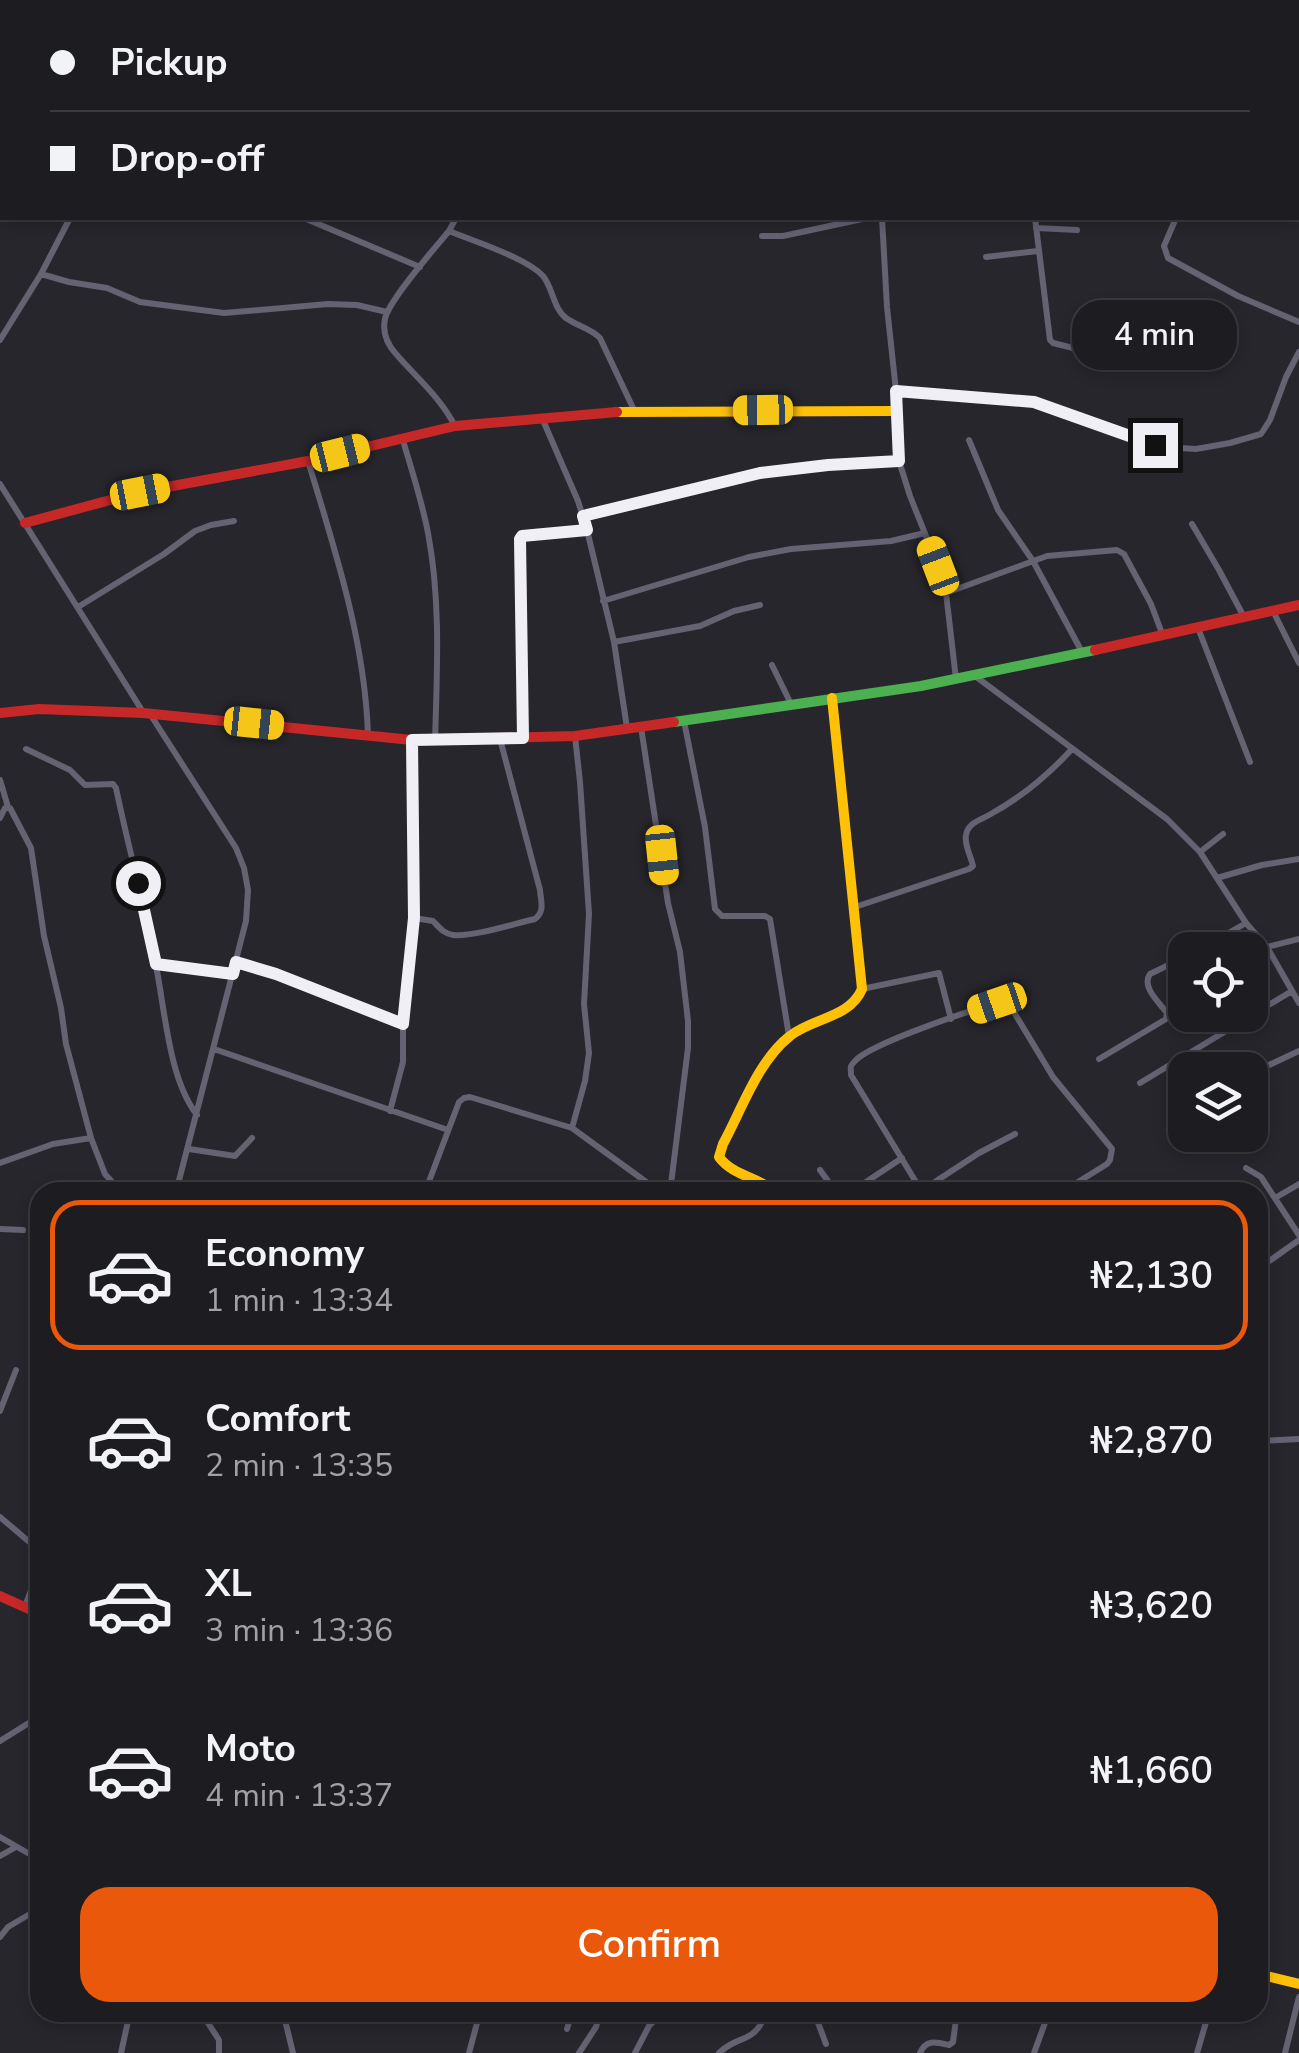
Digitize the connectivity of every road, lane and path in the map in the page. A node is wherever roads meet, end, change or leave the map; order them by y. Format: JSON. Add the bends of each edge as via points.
{"nodes":[{"id":1,"x":69,"y":220,"type":"edge"},
{"id":2,"x":309,"y":220,"type":"edge"},
{"id":3,"x":455,"y":220,"type":"edge"},
{"id":4,"x":858,"y":220,"type":"edge"},
{"id":5,"x":882,"y":220,"type":"edge"},
{"id":6,"x":1035,"y":220,"type":"edge"},
{"id":7,"x":1175,"y":220,"type":"edge"},
{"id":8,"x":1036,"y":228,"type":"junction"},
{"id":9,"x":1077,"y":230,"type":"dead end"},
{"id":10,"x":449,"y":232,"type":"junction"},
{"id":11,"x":762,"y":236,"type":"dead end"},
{"id":12,"x":1038,"y":251,"type":"junction"},
{"id":13,"x":986,"y":256,"type":"dead end"},
{"id":14,"x":420,"y":267,"type":"junction"},
{"id":15,"x":42,"y":274,"type":"junction"},
{"id":16,"x":387,"y":312,"type":"junction"},
{"id":17,"x":1299,"y":322,"type":"edge"},
{"id":18,"x":0,"y":340,"type":"edge"},
{"id":19,"x":1299,"y":352,"type":"edge"},
{"id":20,"x":1120,"y":360,"type":"dead end"},
{"id":21,"x":1295,"y":370,"type":"edge"},
{"id":22,"x":896,"y":391,"type":"junction"},
{"id":23,"x":634,"y":410,"type":"junction"},
{"id":24,"x":896,"y":411,"type":"junction"},
{"id":25,"x":542,"y":418,"type":"junction"},
{"id":26,"x":455,"y":426,"type":"junction"},
{"id":27,"x":402,"y":436,"type":"junction"},
{"id":28,"x":969,"y":440,"type":"dead end"},
{"id":29,"x":308,"y":461,"type":"junction"},
{"id":30,"x":899,"y":461,"type":"junction"},
{"id":31,"x":0,"y":484,"type":"edge"},
{"id":32,"x":583,"y":516,"type":"junction"},
{"id":33,"x":234,"y":520,"type":"dead end"},
{"id":34,"x":25,"y":522,"type":"junction"},
{"id":35,"x":1192,"y":524,"type":"dead end"},
{"id":36,"x":587,"y":530,"type":"junction"},
{"id":37,"x":925,"y":533,"type":"junction"},
{"id":38,"x":1034,"y":561,"type":"junction"},
{"id":39,"x":946,"y":594,"type":"junction"},
{"id":40,"x":603,"y":600,"type":"junction"},
{"id":41,"x":1299,"y":604,"type":"edge"},
{"id":42,"x":760,"y":605,"type":"dead end"},
{"id":43,"x":78,"y":607,"type":"junction"},
{"id":44,"x":1273,"y":611,"type":"junction"},
{"id":45,"x":1244,"y":618,"type":"junction"},
{"id":46,"x":1198,"y":628,"type":"junction"},
{"id":47,"x":1163,"y":636,"type":"junction"},
{"id":48,"x":614,"y":642,"type":"junction"},
{"id":49,"x":1082,"y":653,"type":"junction"},
{"id":50,"x":1299,"y":663,"type":"edge"},
{"id":51,"x":772,"y":666,"type":"dead end"},
{"id":52,"x":974,"y":676,"type":"junction"},
{"id":53,"x":956,"y":679,"type":"junction"},
{"id":54,"x":832,"y":698,"type":"junction"},
{"id":55,"x":791,"y":704,"type":"junction"},
{"id":56,"x":0,"y":713,"type":"edge"},
{"id":57,"x":146,"y":713,"type":"junction"},
{"id":58,"x":684,"y":722,"type":"junction"},
{"id":59,"x":641,"y":727,"type":"junction"},
{"id":60,"x":626,"y":728,"type":"junction"},
{"id":61,"x":368,"y":735,"type":"junction"},
{"id":62,"x":574,"y":736,"type":"junction"},
{"id":63,"x":523,"y":738,"type":"junction"},
{"id":64,"x":412,"y":740,"type":"junction"},
{"id":65,"x":436,"y":740,"type":"junction"},
{"id":66,"x":500,"y":740,"type":"junction"},
{"id":67,"x":1072,"y":748,"type":"junction"},
{"id":68,"x":26,"y":749,"type":"dead end"},
{"id":69,"x":1250,"y":762,"type":"dead end"},
{"id":70,"x":0,"y":780,"type":"edge"},
{"id":71,"x":8,"y":807,"type":"junction"},
{"id":72,"x":0,"y":818,"type":"edge"},
{"id":73,"x":1222,"y":834,"type":"dead end"},
{"id":74,"x":1200,"y":852,"type":"junction"},
{"id":75,"x":1299,"y":859,"type":"edge"},
{"id":76,"x":1217,"y":878,"type":"junction"},
{"id":77,"x":855,"y":907,"type":"junction"},
{"id":78,"x":414,"y":918,"type":"junction"},
{"id":79,"x":1246,"y":923,"type":"junction"},
{"id":80,"x":1230,"y":932,"type":"edge"},
{"id":81,"x":1254,"y":932,"type":"edge"},
{"id":82,"x":1299,"y":939,"type":"edge"},
{"id":83,"x":1268,"y":947,"type":"edge"},
{"id":84,"x":1268,"y":950,"type":"edge"},
{"id":85,"x":236,"y":962,"type":"junction"},
{"id":86,"x":156,"y":964,"type":"junction"},
{"id":87,"x":1168,"y":965,"type":"edge"},
{"id":88,"x":233,"y":974,"type":"junction"},
{"id":89,"x":862,"y":989,"type":"junction"},
{"id":90,"x":1292,"y":992,"type":"junction"},
{"id":91,"x":1299,"y":1003,"type":"edge"},
{"id":92,"x":951,"y":1019,"type":"junction"},
{"id":93,"x":403,"y":1024,"type":"junction"},
{"id":94,"x":789,"y":1036,"type":"junction"},
{"id":95,"x":214,"y":1049,"type":"junction"},
{"id":96,"x":1299,"y":1051,"type":"edge"},
{"id":97,"x":1099,"y":1059,"type":"dead end"},
{"id":98,"x":1268,"y":1066,"type":"edge"},
{"id":99,"x":1140,"y":1084,"type":"dead end"},
{"id":100,"x":390,"y":1111,"type":"junction"},
{"id":101,"x":197,"y":1115,"type":"junction"},
{"id":102,"x":572,"y":1128,"type":"junction"},
{"id":103,"x":448,"y":1130,"type":"junction"},
{"id":104,"x":1015,"y":1134,"type":"dead end"},
{"id":105,"x":91,"y":1138,"type":"junction"},
{"id":106,"x":252,"y":1138,"type":"dead end"},
{"id":107,"x":189,"y":1148,"type":"junction"},
{"id":108,"x":902,"y":1158,"type":"junction"},
{"id":109,"x":0,"y":1163,"type":"edge"},
{"id":110,"x":1246,"y":1168,"type":"dead end"},
{"id":111,"x":820,"y":1170,"type":"dead end"},
{"id":112,"x":113,"y":1182,"type":"edge"},
{"id":113,"x":179,"y":1182,"type":"edge"},
{"id":114,"x":429,"y":1182,"type":"edge"},
{"id":115,"x":646,"y":1182,"type":"edge"},
{"id":116,"x":671,"y":1182,"type":"edge"},
{"id":117,"x":764,"y":1182,"type":"edge"},
{"id":118,"x":829,"y":1182,"type":"edge"},
{"id":119,"x":867,"y":1182,"type":"edge"},
{"id":120,"x":915,"y":1182,"type":"edge"},
{"id":121,"x":936,"y":1182,"type":"edge"},
{"id":122,"x":1078,"y":1182,"type":"edge"},
{"id":123,"x":1264,"y":1182,"type":"edge"},
{"id":124,"x":1299,"y":1184,"type":"edge"},
{"id":125,"x":1268,"y":1188,"type":"edge"},
{"id":126,"x":1275,"y":1198,"type":"junction"},
{"id":127,"x":0,"y":1228,"type":"edge"},
{"id":128,"x":23,"y":1230,"type":"dead end"},
{"id":129,"x":1299,"y":1238,"type":"edge"},
{"id":130,"x":1268,"y":1261,"type":"edge"},
{"id":131,"x":16,"y":1370,"type":"dead end"},
{"id":132,"x":0,"y":1411,"type":"edge"},
{"id":133,"x":1299,"y":1440,"type":"edge"},
{"id":134,"x":1268,"y":1441,"type":"edge"},
{"id":135,"x":0,"y":1517,"type":"edge"},
{"id":136,"x":30,"y":1542,"type":"edge"},
{"id":137,"x":30,"y":1593,"type":"edge"},
{"id":138,"x":0,"y":1596,"type":"edge"},
{"id":139,"x":25,"y":1606,"type":"junction"},
{"id":140,"x":30,"y":1609,"type":"edge"},
{"id":141,"x":30,"y":1722,"type":"edge"},
{"id":142,"x":0,"y":1741,"type":"edge"},
{"id":143,"x":0,"y":1836,"type":"edge"},
{"id":144,"x":16,"y":1847,"type":"junction"},
{"id":145,"x":30,"y":1855,"type":"edge"},
{"id":146,"x":0,"y":1856,"type":"edge"},
{"id":147,"x":30,"y":1914,"type":"edge"},
{"id":148,"x":0,"y":1937,"type":"edge"},
{"id":149,"x":1268,"y":1976,"type":"edge"},
{"id":150,"x":1299,"y":1984,"type":"edge"},
{"id":151,"x":1299,"y":1997,"type":"edge"},
{"id":152,"x":128,"y":2022,"type":"edge"},
{"id":153,"x":207,"y":2022,"type":"edge"},
{"id":154,"x":285,"y":2022,"type":"edge"},
{"id":155,"x":477,"y":2022,"type":"edge"},
{"id":156,"x":569,"y":2022,"type":"edge"},
{"id":157,"x":597,"y":2022,"type":"edge"},
{"id":158,"x":653,"y":2022,"type":"edge"},
{"id":159,"x":763,"y":2022,"type":"edge"},
{"id":160,"x":818,"y":2022,"type":"edge"},
{"id":161,"x":956,"y":2022,"type":"edge"},
{"id":162,"x":1045,"y":2022,"type":"edge"},
{"id":163,"x":1206,"y":2022,"type":"edge"},
{"id":164,"x":567,"y":2029,"type":"dead end"},
{"id":165,"x":826,"y":2044,"type":"dead end"},
{"id":166,"x":122,"y":2053,"type":"edge"},
{"id":167,"x":219,"y":2053,"type":"edge"},
{"id":168,"x":292,"y":2053,"type":"edge"},
{"id":169,"x":469,"y":2053,"type":"edge"},
{"id":170,"x":579,"y":2053,"type":"edge"},
{"id":171,"x":635,"y":2053,"type":"edge"},
{"id":172,"x":719,"y":2053,"type":"edge"},
{"id":173,"x":920,"y":2053,"type":"edge"},
{"id":174,"x":1034,"y":2053,"type":"edge"},
{"id":175,"x":1197,"y":2053,"type":"edge"},
{"id":176,"x":1286,"y":2053,"type":"edge"}],
"edges":[{"from":1,"to":15,"type":"street"},
{"from":2,"to":14,"type":"street"},
{"from":3,"to":10,"type":"street"},
{"from":4,"to":11,"type":"street"},
{"from":5,"to":22,"type":"street"},
{"from":6,"to":8,"type":"street"},
{"from":7,"to":17,"type":"street","via":[[1164,246],[1168,258]]},
{"from":8,"to":9,"type":"street"},
{"from":8,"to":12,"type":"street"},
{"from":10,"to":14,"type":"street"},
{"from":10,"to":23,"type":"street","via":[[540,273],[561,313],[600,338]]},
{"from":12,"to":13,"type":"street"},
{"from":12,"to":20,"type":"street","via":[[1053,344]]},
{"from":14,"to":16,"type":"street"},
{"from":15,"to":16,"type":"street","via":[[140,302],[224,313],[328,304]]},
{"from":15,"to":18,"type":"street"},
{"from":16,"to":26,"type":"street","via":[[388,343]]},
{"from":19,"to":21,"type":"street"},
{"from":21,"to":22,"type":"street","via":[[1260,434],[1196,449],[1163,447],[1034,402]]},
{"from":22,"to":24,"type":"street"},
{"from":23,"to":24,"type":"street"},
{"from":23,"to":25,"type":"street"},
{"from":24,"to":30,"type":"street"},
{"from":25,"to":26,"type":"street"},
{"from":25,"to":32,"type":"street"},
{"from":26,"to":27,"type":"street"},
{"from":27,"to":29,"type":"street"},
{"from":27,"to":65,"type":"street","via":[[432,559]]},
{"from":28,"to":38,"type":"street","via":[[998,510]]},
{"from":29,"to":34,"type":"street","via":[[140,492]]},
{"from":29,"to":61,"type":"street","via":[[354,624]]},
{"from":30,"to":32,"type":"street","via":[[760,473]]},
{"from":30,"to":37,"type":"street"},
{"from":31,"to":34,"type":"street"},
{"from":32,"to":36,"type":"street"},
{"from":33,"to":43,"type":"street","via":[[195,531]]},
{"from":34,"to":43,"type":"street"},
{"from":35,"to":45,"type":"street"},
{"from":36,"to":40,"type":"street"},
{"from":36,"to":63,"type":"street","via":[[520,539]]},
{"from":37,"to":39,"type":"street"},
{"from":37,"to":40,"type":"street","via":[[749,557]]},
{"from":38,"to":39,"type":"street"},
{"from":38,"to":47,"type":"street","via":[[1122,552]]},
{"from":38,"to":49,"type":"street"},
{"from":39,"to":53,"type":"street"},
{"from":40,"to":48,"type":"street"},
{"from":41,"to":44,"type":"street"},
{"from":42,"to":48,"type":"street","via":[[700,626]]},
{"from":43,"to":57,"type":"street"},
{"from":44,"to":45,"type":"street"},
{"from":44,"to":50,"type":"street"},
{"from":45,"to":46,"type":"street"},
{"from":46,"to":47,"type":"street"},
{"from":46,"to":69,"type":"street"},
{"from":47,"to":49,"type":"street"},
{"from":48,"to":60,"type":"street"},
{"from":49,"to":52,"type":"street"},
{"from":51,"to":55,"type":"street"},
{"from":52,"to":53,"type":"street"},
{"from":52,"to":67,"type":"street"},
{"from":53,"to":54,"type":"street"},
{"from":54,"to":55,"type":"street"},
{"from":54,"to":77,"type":"street"},
{"from":55,"to":58,"type":"street"},
{"from":56,"to":57,"type":"street"},
{"from":57,"to":61,"type":"street"},
{"from":57,"to":85,"type":"street","via":[[244,868],[246,920]]},
{"from":58,"to":59,"type":"street"},
{"from":58,"to":94,"type":"street","via":[[714,910],[770,919]]},
{"from":59,"to":60,"type":"street"},
{"from":59,"to":116,"type":"street","via":[[688,1020]]},
{"from":60,"to":62,"type":"street"},
{"from":61,"to":64,"type":"street"},
{"from":62,"to":63,"type":"street"},
{"from":62,"to":102,"type":"street","via":[[588,914],[588,1052]]},
{"from":63,"to":66,"type":"street"},
{"from":64,"to":65,"type":"street"},
{"from":64,"to":78,"type":"street"},
{"from":65,"to":66,"type":"street"},
{"from":66,"to":78,"type":"street","via":[[540,890],[540,915],[451,936],[434,921]]},
{"from":67,"to":74,"type":"street"},
{"from":67,"to":77,"type":"street","via":[[1035,784],[972,823],[966,832],[969,870]]},
{"from":68,"to":86,"type":"street","via":[[85,785],[116,788]]},
{"from":70,"to":71,"type":"street"},
{"from":71,"to":72,"type":"street"},
{"from":71,"to":105,"type":"street","via":[[31,848],[66,1044]]},
{"from":73,"to":74,"type":"street"},
{"from":74,"to":76,"type":"street"},
{"from":75,"to":76,"type":"street"},
{"from":76,"to":79,"type":"street"},
{"from":77,"to":89,"type":"street"},
{"from":78,"to":93,"type":"street"},
{"from":79,"to":80,"type":"street"},
{"from":79,"to":81,"type":"street"},
{"from":82,"to":83,"type":"street"},
{"from":84,"to":90,"type":"street"},
{"from":85,"to":88,"type":"street"},
{"from":85,"to":93,"type":"street"},
{"from":86,"to":88,"type":"street"},
{"from":86,"to":101,"type":"street","via":[[180,1083]]},
{"from":87,"to":97,"type":"street","via":[[1146,979],[1166,1018]]},
{"from":88,"to":95,"type":"street"},
{"from":89,"to":92,"type":"street","via":[[939,974]]},
{"from":89,"to":94,"type":"street","via":[[853,1006]]},
{"from":90,"to":91,"type":"street"},
{"from":90,"to":99,"type":"street"},
{"from":92,"to":108,"type":"street","via":[[863,1054],[850,1068]]},
{"from":92,"to":122,"type":"street","via":[[1008,1004],[1053,1077],[1109,1144],[1106,1164]]},
{"from":93,"to":100,"type":"street","via":[[403,1062]]},
{"from":94,"to":117,"type":"street","via":[[719,1156],[733,1170]]},
{"from":95,"to":100,"type":"street"},
{"from":95,"to":101,"type":"street"},
{"from":96,"to":98,"type":"street"},
{"from":100,"to":103,"type":"street"},
{"from":101,"to":107,"type":"street"},
{"from":102,"to":103,"type":"street","via":[[470,1097],[459,1102]]},
{"from":102,"to":115,"type":"street"},
{"from":103,"to":114,"type":"street"},
{"from":104,"to":121,"type":"street"},
{"from":105,"to":109,"type":"street"},
{"from":105,"to":112,"type":"street"},
{"from":106,"to":107,"type":"street","via":[[235,1156]]},
{"from":107,"to":113,"type":"street"},
{"from":108,"to":119,"type":"street"},
{"from":108,"to":120,"type":"street"},
{"from":110,"to":123,"type":"street"},
{"from":111,"to":118,"type":"street"},
{"from":124,"to":126,"type":"street"},
{"from":125,"to":126,"type":"street"},
{"from":126,"to":129,"type":"street"},
{"from":127,"to":128,"type":"street"},
{"from":129,"to":130,"type":"street"},
{"from":131,"to":132,"type":"street"},
{"from":133,"to":134,"type":"street"},
{"from":135,"to":136,"type":"street"},
{"from":137,"to":139,"type":"street"},
{"from":138,"to":139,"type":"street"},
{"from":139,"to":140,"type":"street"},
{"from":141,"to":142,"type":"street"},
{"from":143,"to":144,"type":"street"},
{"from":144,"to":145,"type":"street"},
{"from":144,"to":146,"type":"street"},
{"from":147,"to":148,"type":"street"},
{"from":149,"to":150,"type":"street"},
{"from":151,"to":176,"type":"street"},
{"from":152,"to":166,"type":"street"},
{"from":153,"to":167,"type":"street"},
{"from":154,"to":168,"type":"street"},
{"from":155,"to":169,"type":"street"},
{"from":156,"to":164,"type":"street"},
{"from":157,"to":170,"type":"street"},
{"from":158,"to":171,"type":"street"},
{"from":159,"to":172,"type":"street","via":[[752,2036]]},
{"from":160,"to":165,"type":"street"},
{"from":161,"to":173,"type":"street","via":[[953,2042],[932,2041]]},
{"from":162,"to":174,"type":"street"},
{"from":163,"to":175,"type":"street"}]}
